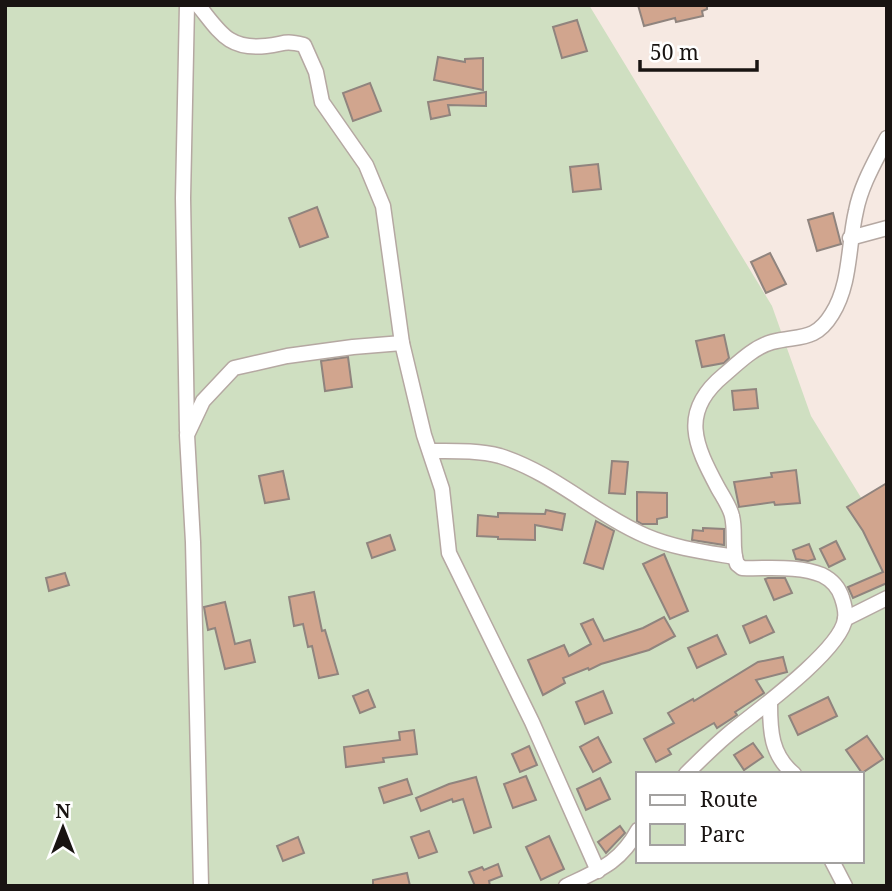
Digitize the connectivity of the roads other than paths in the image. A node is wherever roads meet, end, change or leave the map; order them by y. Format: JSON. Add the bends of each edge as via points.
{"nodes":[{"id":1,"x":187,"y":5,"type":"edge"},
{"id":2,"x":198,"y":5,"type":"edge"},
{"id":3,"x":887,"y":138,"type":"edge"},
{"id":4,"x":887,"y":228,"type":"edge"},
{"id":5,"x":850,"y":238,"type":"junction"},
{"id":6,"x":402,"y":344,"type":"junction"},
{"id":7,"x":187,"y":435,"type":"junction"},
{"id":8,"x":430,"y":451,"type":"junction"},
{"id":9,"x":735,"y":557,"type":"junction"},
{"id":10,"x":887,"y":598,"type":"edge"},
{"id":11,"x":845,"y":619,"type":"junction"},
{"id":12,"x":770,"y":703,"type":"junction"},
{"id":13,"x":688,"y":772,"type":"edge"},
{"id":14,"x":792,"y":772,"type":"edge"},
{"id":15,"x":636,"y":834,"type":"edge"},
{"id":16,"x":833,"y":863,"type":"edge"},
{"id":17,"x":598,"y":871,"type":"junction"},
{"id":18,"x":201,"y":886,"type":"edge"},
{"id":19,"x":566,"y":886,"type":"edge"},
{"id":20,"x":845,"y":886,"type":"edge"}],
"edges":[{"from":1,"to":7,"type":"street","via":[[183,198]]},
{"from":2,"to":6,"type":"street","via":[[229,42],[268,46],[286,41],[304,46],[322,102],[366,165],[383,206]]},
{"from":3,"to":5,"type":"street","via":[[867,176]]},
{"from":4,"to":5,"type":"street"},
{"from":5,"to":9,"type":"street","via":[[843,293],[822,327],[811,335],[759,348],[717,380],[695,418],[702,460],[732,514]]},
{"from":6,"to":7,"type":"street","via":[[353,346],[234,368],[203,401]]},
{"from":6,"to":8,"type":"street"},
{"from":7,"to":18,"type":"street"},
{"from":8,"to":9,"type":"street","via":[[499,456],[646,536]]},
{"from":8,"to":17,"type":"street","via":[[442,489],[449,552]]},
{"from":9,"to":11,"type":"street","via":[[743,568],[800,570],[823,576],[837,586]]},
{"from":10,"to":11,"type":"street"},
{"from":11,"to":12,"type":"street","via":[[840,632],[807,669]]},
{"from":12,"to":13,"type":"street"},
{"from":12,"to":14,"type":"street","via":[[775,750]]},
{"from":15,"to":17,"type":"street","via":[[616,861]]},
{"from":16,"to":20,"type":"street"},
{"from":17,"to":19,"type":"street"}]}
